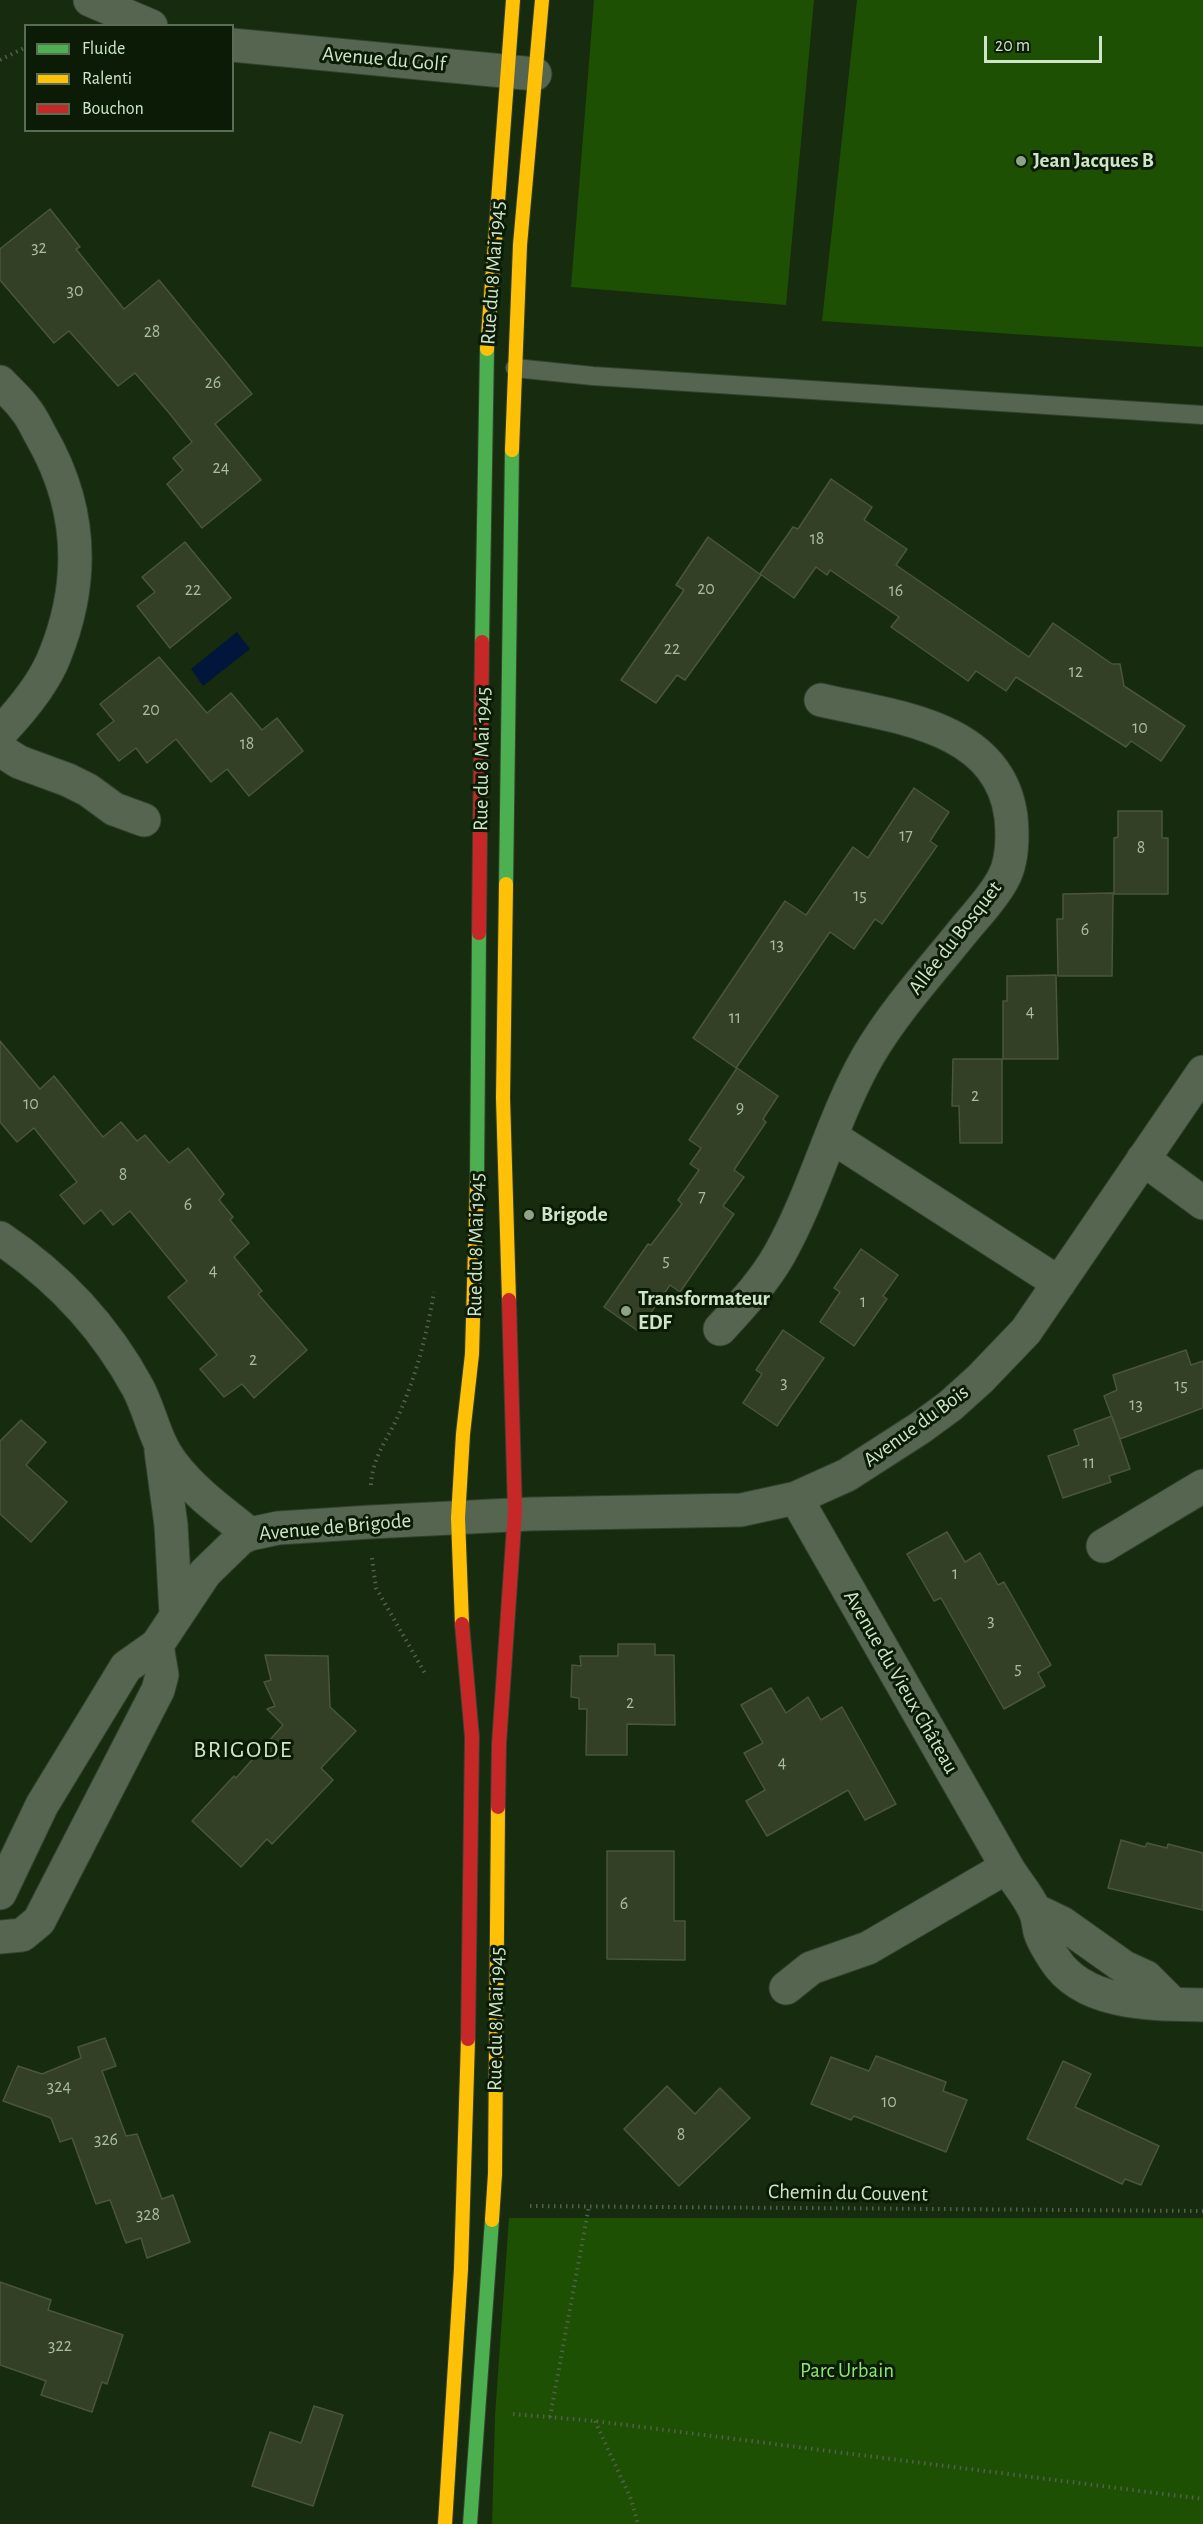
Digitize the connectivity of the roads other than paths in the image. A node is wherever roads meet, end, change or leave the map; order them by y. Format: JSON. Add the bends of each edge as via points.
{"nodes":[{"id":1,"x":90,"y":0,"type":"edge"},
{"id":2,"x":513,"y":0,"type":"edge"},
{"id":3,"x":542,"y":0,"type":"edge"},
{"id":4,"x":142,"y":15,"type":"edge"},
{"id":5,"x":234,"y":45,"type":"edge"},
{"id":6,"x":521,"y":72,"type":"junction"},
{"id":7,"x":515,"y":368,"type":"junction"},
{"id":8,"x":0,"y":382,"type":"edge"},
{"id":9,"x":1203,"y":415,"type":"edge"},
{"id":10,"x":821,"y":700,"type":"dead end"},
{"id":11,"x":0,"y":733,"type":"edge"},
{"id":12,"x":0,"y":750,"type":"edge"},
{"id":13,"x":144,"y":820,"type":"dead end"},
{"id":14,"x":1203,"y":1072,"type":"edge"},
{"id":15,"x":832,"y":1137,"type":"junction"},
{"id":16,"x":1143,"y":1159,"type":"junction"},
{"id":17,"x":1203,"y":1203,"type":"edge"},
{"id":18,"x":0,"y":1238,"type":"edge"},
{"id":19,"x":1059,"y":1283,"type":"junction"},
{"id":20,"x":720,"y":1329,"type":"dead end"},
{"id":21,"x":160,"y":1446,"type":"junction"},
{"id":22,"x":1203,"y":1486,"type":"edge"},
{"id":23,"x":796,"y":1498,"type":"junction"},
{"id":24,"x":515,"y":1515,"type":"junction"},
{"id":25,"x":458,"y":1518,"type":"junction"},
{"id":26,"x":250,"y":1534,"type":"junction"},
{"id":27,"x":1103,"y":1546,"type":"dead end"},
{"id":28,"x":176,"y":1614,"type":"junction"},
{"id":29,"x":157,"y":1645,"type":"junction"},
{"id":30,"x":1007,"y":1867,"type":"junction"},
{"id":31,"x":0,"y":1893,"type":"edge"},
{"id":32,"x":0,"y":1937,"type":"edge"},
{"id":33,"x":786,"y":1988,"type":"dead end"},
{"id":34,"x":1187,"y":2004,"type":"edge"},
{"id":35,"x":445,"y":2524,"type":"edge"},
{"id":36,"x":470,"y":2524,"type":"edge"}],
"edges":[{"from":1,"to":4,"type":"street"},
{"from":2,"to":6,"type":"main road","name":"Rue du 8 Mai 1945"},
{"from":3,"to":6,"type":"main road","name":"Rue du 8 Mai 1945"},
{"from":5,"to":6,"type":"street","name":"Avenue du Golf"},
{"from":6,"to":7,"type":"main road","name":"Rue du 8 Mai 1945"},
{"from":6,"to":25,"type":"main road","name":"Rue du 8 Mai 1945","via":[[485,376],[476,1247],[472,1354]]},
{"from":7,"to":9,"type":"lane"},
{"from":7,"to":24,"type":"main road","name":"Rue du 8 Mai 1945","via":[[503,1098]]},
{"from":8,"to":11,"type":"street","via":[[26,410],[52,455],[71,505],[76,555],[70,608],[55,657],[30,699]]},
{"from":10,"to":15,"type":"street","name":"Allée du Bosquet","via":[[917,721],[961,741],[998,779],[1006,795],[1012,830],[1012,850],[1003,879],[886,1027],[847,1098]]},
{"from":12,"to":13,"type":"street","via":[[19,762],[68,780],[114,809]]},
{"from":14,"to":16,"type":"street","name":"Avenue du Bois"},
{"from":15,"to":19,"type":"street"},
{"from":15,"to":20,"type":"street","name":"Allée du Bosquet","via":[[779,1255],[753,1293]]},
{"from":16,"to":17,"type":"street"},
{"from":16,"to":19,"type":"street","name":"Avenue du Bois"},
{"from":18,"to":21,"type":"street","via":[[52,1278],[96,1324],[138,1389]]},
{"from":19,"to":23,"type":"street","name":"Avenue du Bois","via":[[1026,1331],[950,1406],[847,1475]]},
{"from":21,"to":26,"type":"street","via":[[187,1482]]},
{"from":21,"to":28,"type":"street","via":[[171,1525]]},
{"from":22,"to":27,"type":"street"},
{"from":23,"to":24,"type":"street","name":"Avenue du Bois","via":[[741,1510]]},
{"from":23,"to":30,"type":"street","name":"Avenue du Vieux Château"},
{"from":24,"to":25,"type":"street"},
{"from":24,"to":36,"type":"main road","name":"Rue du 8 Mai 1945","via":[[500,1744],[493,2206]]},
{"from":25,"to":26,"type":"street","name":"Avenue de Brigode","via":[[278,1528]]},
{"from":25,"to":35,"type":"main road","name":"Rue du 8 Mai 1945","via":[[462,1637],[472,1737],[471,1905],[461,2269]]},
{"from":26,"to":28,"type":"street","name":"Avenue de Brigode","via":[[218,1558]]},
{"from":28,"to":29,"type":"street","name":"Avenue de Brigode"},
{"from":29,"to":31,"type":"street","name":"Avenue de Brigode","via":[[126,1667],[42,1805]]},
{"from":29,"to":32,"type":"street","via":[[162,1675],[158,1690],[39,1922],[22,1935]]},
{"from":30,"to":33,"type":"street","via":[[868,1948],[811,1968]]},
{"from":30,"to":34,"type":"street","name":"Avenue du Vieux Château","via":[[1035,1910],[1062,1923],[1124,1967]]}]}
